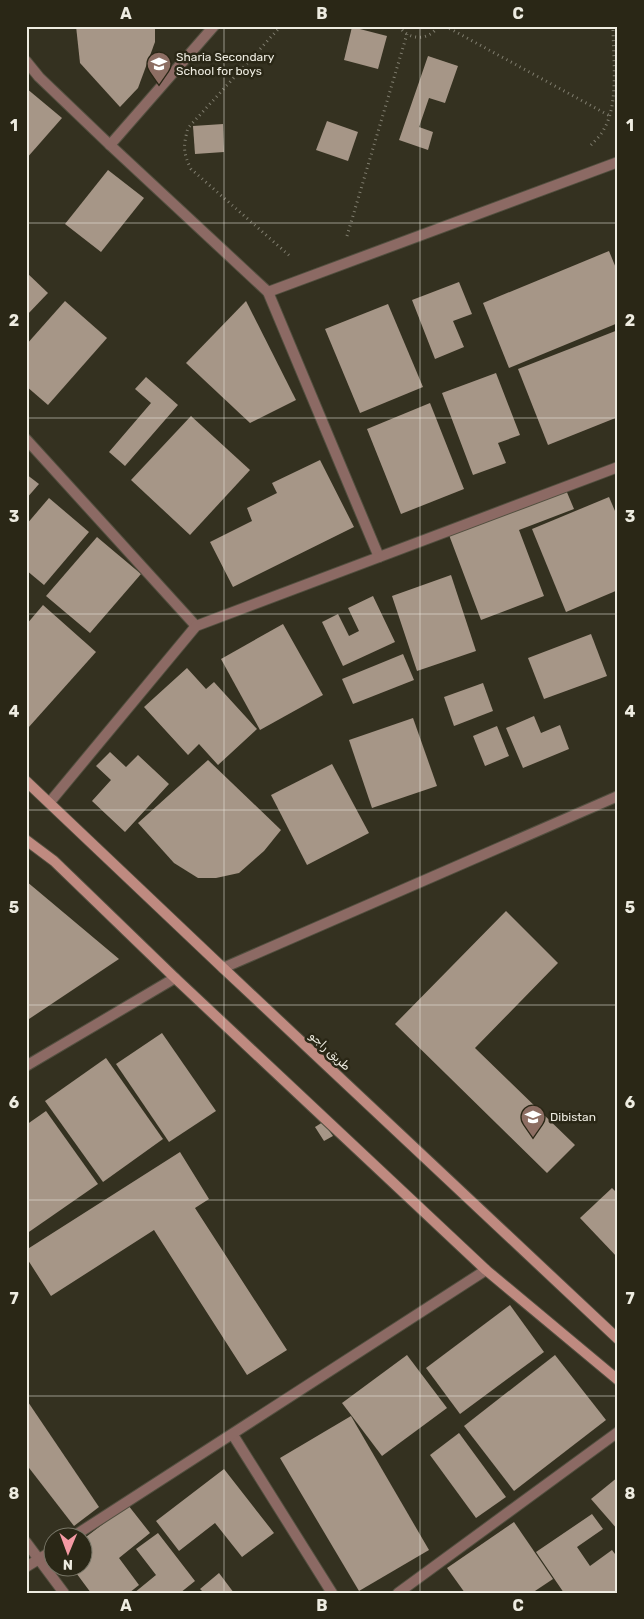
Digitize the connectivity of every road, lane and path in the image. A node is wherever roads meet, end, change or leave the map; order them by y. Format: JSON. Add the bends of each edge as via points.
{"nodes":[{"id":1,"x":214,"y":26,"type":"edge"},
{"id":2,"x":281,"y":26,"type":"edge"},
{"id":3,"x":399,"y":26,"type":"edge"},
{"id":4,"x":438,"y":26,"type":"edge"},
{"id":5,"x":445,"y":26,"type":"edge"},
{"id":6,"x":613,"y":26,"type":"edge"},
{"id":7,"x":407,"y":34,"type":"junction"},
{"id":8,"x":26,"y":61,"type":"edge"},
{"id":9,"x":610,"y":116,"type":"junction"},
{"id":10,"x":110,"y":145,"type":"junction"},
{"id":11,"x":585,"y":151,"type":"dead end"},
{"id":12,"x":618,"y":162,"type":"edge"},
{"id":13,"x":345,"y":241,"type":"dead end"},
{"id":14,"x":295,"y":261,"type":"dead end"},
{"id":15,"x":268,"y":292,"type":"junction"},
{"id":16,"x":26,"y":439,"type":"edge"},
{"id":17,"x":618,"y":467,"type":"edge"},
{"id":18,"x":380,"y":557,"type":"junction"},
{"id":19,"x":196,"y":626,"type":"junction"},
{"id":20,"x":26,"y":781,"type":"edge"},
{"id":21,"x":618,"y":796,"type":"edge"},
{"id":22,"x":50,"y":802,"type":"junction"},
{"id":23,"x":26,"y":840,"type":"edge"},
{"id":24,"x":222,"y":968,"type":"junction"},
{"id":25,"x":175,"y":978,"type":"junction"},
{"id":26,"x":26,"y":1066,"type":"edge"},
{"id":27,"x":486,"y":1270,"type":"junction"},
{"id":28,"x":618,"y":1339,"type":"edge"},
{"id":29,"x":618,"y":1380,"type":"edge"},
{"id":30,"x":618,"y":1432,"type":"edge"},
{"id":31,"x":233,"y":1435,"type":"junction"},
{"id":32,"x":90,"y":1526,"type":"edge"},
{"id":33,"x":26,"y":1542,"type":"edge"},
{"id":34,"x":42,"y":1557,"type":"edge"},
{"id":35,"x":39,"y":1559,"type":"junction"},
{"id":36,"x":26,"y":1567,"type":"edge"},
{"id":37,"x":64,"y":1593,"type":"edge"},
{"id":38,"x":332,"y":1593,"type":"edge"},
{"id":39,"x":398,"y":1593,"type":"edge"}],
"edges":[{"from":1,"to":10,"type":"street"},
{"from":2,"to":14,"type":"path","via":[[188,128],[184,155],[191,169]]},
{"from":3,"to":7,"type":"path"},
{"from":4,"to":7,"type":"path","via":[[426,37]]},
{"from":5,"to":9,"type":"path"},
{"from":6,"to":9,"type":"path"},
{"from":7,"to":13,"type":"path"},
{"from":8,"to":10,"type":"street"},
{"from":9,"to":11,"type":"path"},
{"from":10,"to":15,"type":"street"},
{"from":12,"to":15,"type":"street"},
{"from":15,"to":18,"type":"street"},
{"from":16,"to":19,"type":"street"},
{"from":17,"to":18,"type":"street"},
{"from":18,"to":19,"type":"street"},
{"from":19,"to":22,"type":"street"},
{"from":20,"to":22,"type":"main road","name":"طريق راجو"},
{"from":21,"to":24,"type":"street"},
{"from":22,"to":24,"type":"main road","name":"طريق راجو"},
{"from":23,"to":25,"type":"main road","via":[[54,861]]},
{"from":24,"to":28,"type":"main road","name":"طريق راجو"},
{"from":25,"to":26,"type":"street"},
{"from":25,"to":27,"type":"main road"},
{"from":27,"to":29,"type":"main road"},
{"from":27,"to":31,"type":"street"},
{"from":30,"to":39,"type":"street"},
{"from":31,"to":32,"type":"street"},
{"from":31,"to":38,"type":"street"},
{"from":33,"to":35,"type":"street"},
{"from":34,"to":35,"type":"street"},
{"from":35,"to":36,"type":"street"},
{"from":35,"to":37,"type":"street"}]}
